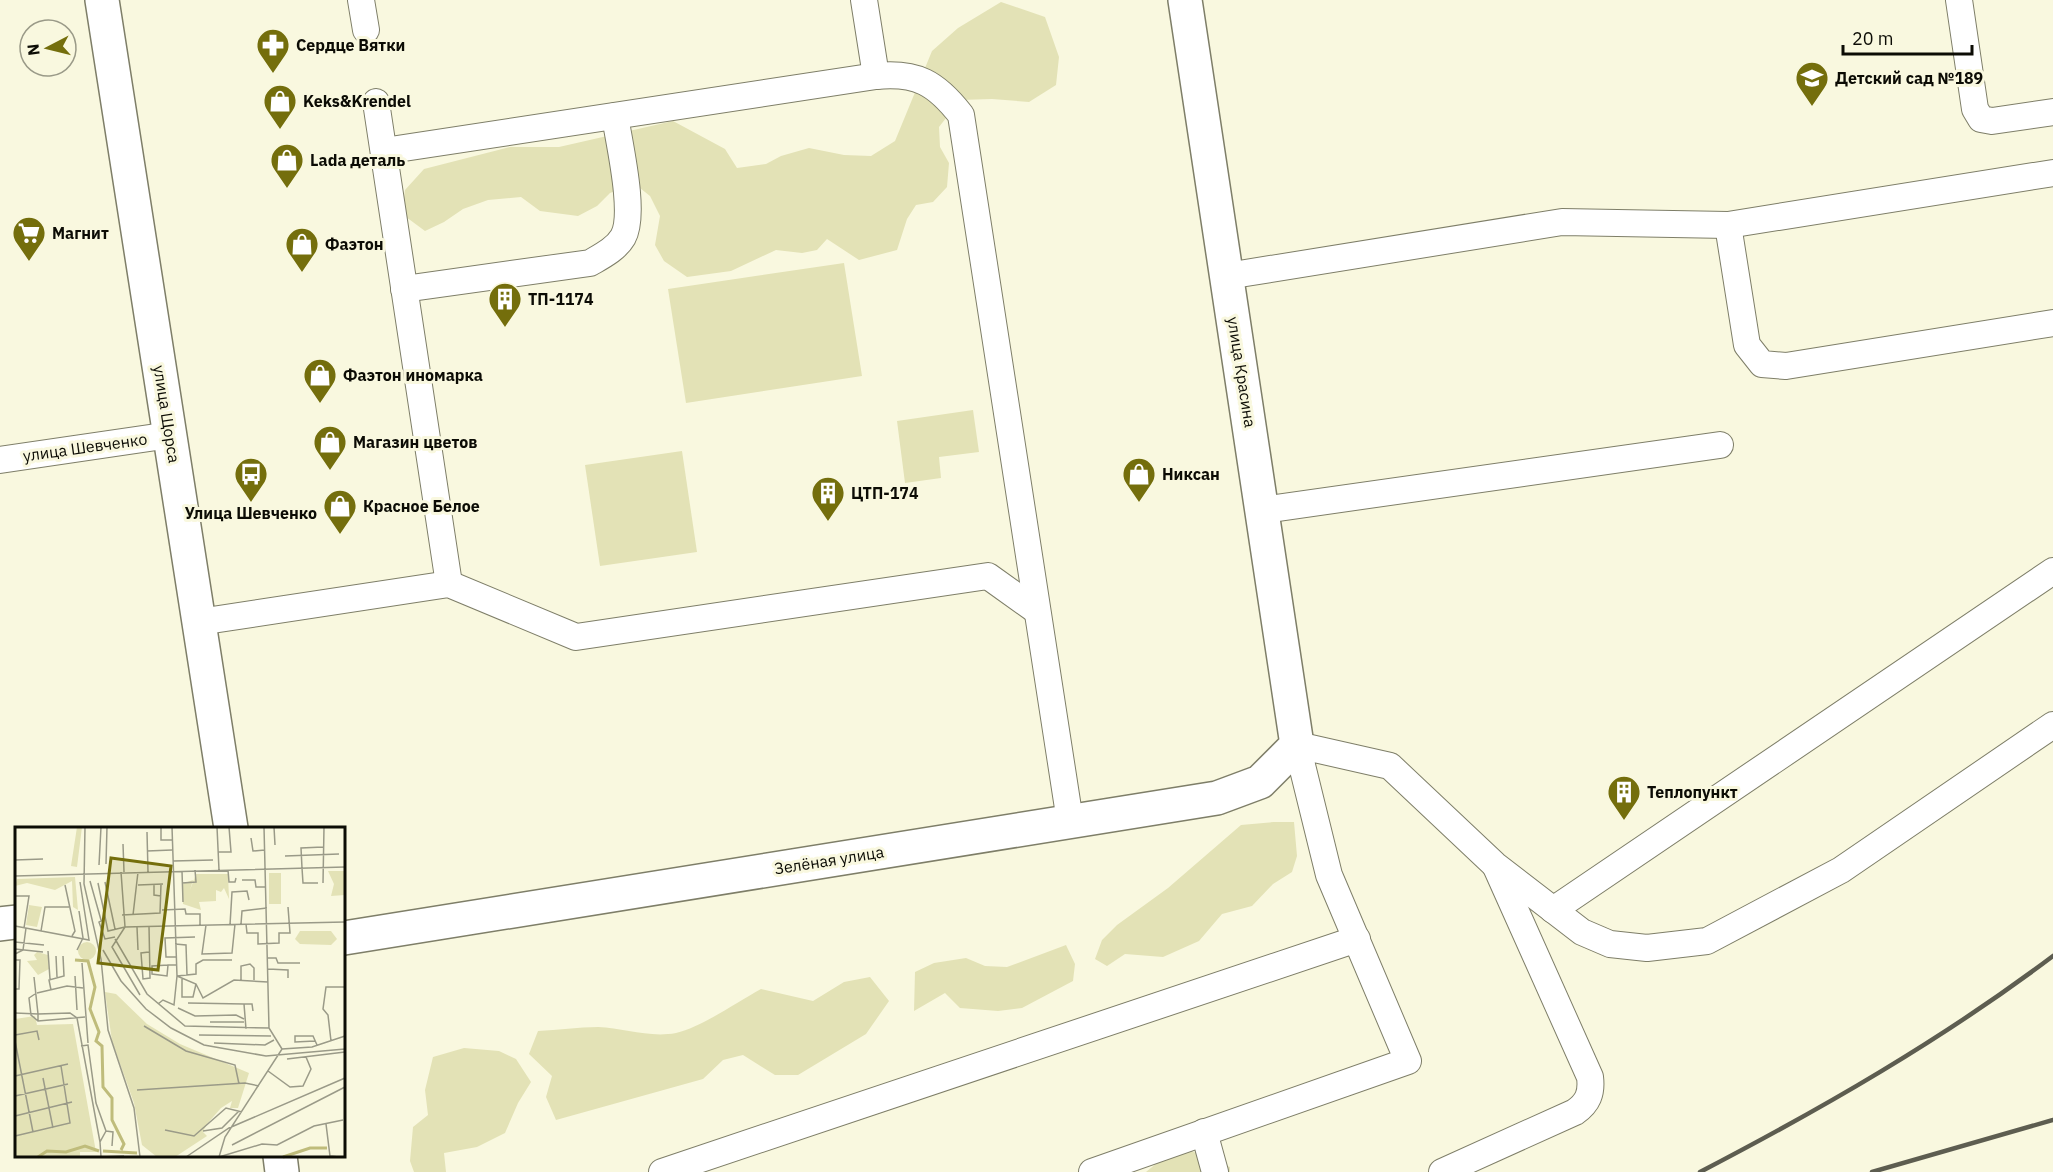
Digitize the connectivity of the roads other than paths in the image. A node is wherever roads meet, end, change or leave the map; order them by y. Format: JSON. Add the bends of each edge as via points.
{"nodes":[{"id":1,"x":102,"y":0,"type":"edge"},
{"id":2,"x":361,"y":0,"type":"edge"},
{"id":3,"x":864,"y":0,"type":"edge"},
{"id":4,"x":1185,"y":0,"type":"edge"},
{"id":5,"x":1959,"y":0,"type":"edge"},
{"id":6,"x":366,"y":30,"type":"dead end"},
{"id":7,"x":876,"y":76,"type":"junction"},
{"id":8,"x":376,"y":102,"type":"dead end"},
{"id":9,"x":2053,"y":112,"type":"edge"},
{"id":10,"x":615,"y":116,"type":"junction"},
{"id":11,"x":384,"y":151,"type":"junction"},
{"id":12,"x":2053,"y":173,"type":"edge"},
{"id":13,"x":1728,"y":225,"type":"junction"},
{"id":14,"x":1227,"y":276,"type":"junction"},
{"id":15,"x":405,"y":289,"type":"junction"},
{"id":16,"x":2053,"y":323,"type":"edge"},
{"id":17,"x":170,"y":435,"type":"junction"},
{"id":18,"x":1720,"y":445,"type":"dead end"},
{"id":19,"x":0,"y":460,"type":"edge"},
{"id":20,"x":1263,"y":510,"type":"junction"},
{"id":21,"x":2053,"y":571,"type":"edge"},
{"id":22,"x":449,"y":584,"type":"junction"},
{"id":23,"x":1037,"y":610,"type":"junction"},
{"id":24,"x":199,"y":622,"type":"junction"},
{"id":25,"x":2053,"y":725,"type":"edge"},
{"id":26,"x":1297,"y":745,"type":"junction"},
{"id":27,"x":1070,"y":821,"type":"junction"},
{"id":28,"x":231,"y":827,"type":"edge"},
{"id":29,"x":1495,"y":865,"type":"junction"},
{"id":30,"x":1553,"y":910,"type":"junction"},
{"id":31,"x":15,"y":922,"type":"edge"},
{"id":32,"x":0,"y":924,"type":"edge"},
{"id":33,"x":345,"y":938,"type":"edge"},
{"id":34,"x":1357,"y":939,"type":"junction"},
{"id":35,"x":1204,"y":1132,"type":"junction"},
{"id":36,"x":280,"y":1157,"type":"edge"},
{"id":37,"x":282,"y":1172,"type":"edge"},
{"id":38,"x":662,"y":1172,"type":"edge"},
{"id":39,"x":1092,"y":1172,"type":"edge"},
{"id":40,"x":1215,"y":1172,"type":"edge"},
{"id":41,"x":1442,"y":1172,"type":"edge"}],
"edges":[{"from":1,"to":17,"type":"street","name":"улица Щорса"},
{"from":2,"to":6,"type":"lane"},
{"from":3,"to":7,"type":"lane"},
{"from":4,"to":14,"type":"street","name":"улица Красина"},
{"from":5,"to":9,"type":"lane","via":[[1975,109],[1981,119],[1992,121]]},
{"from":7,"to":10,"type":"lane"},
{"from":7,"to":23,"type":"lane","via":[[898,74],[926,82],[946,95],[961,116]]},
{"from":8,"to":11,"type":"lane"},
{"from":10,"to":11,"type":"lane"},
{"from":10,"to":15,"type":"lane","via":[[629,212],[623,237],[607,253],[590,262]]},
{"from":11,"to":15,"type":"lane"},
{"from":12,"to":13,"type":"lane"},
{"from":13,"to":14,"type":"lane","via":[[1562,222]]},
{"from":13,"to":16,"type":"lane","via":[[1747,345],[1762,364],[1786,366]]},
{"from":14,"to":20,"type":"street","name":"улица Красина"},
{"from":15,"to":22,"type":"lane"},
{"from":17,"to":19,"type":"lane","name":"улица Шевченко"},
{"from":17,"to":24,"type":"street","name":"улица Щорса"},
{"from":18,"to":20,"type":"lane"},
{"from":20,"to":26,"type":"street","name":"улица Красина"},
{"from":21,"to":30,"type":"lane"},
{"from":22,"to":23,"type":"lane","via":[[576,637],[988,576]]},
{"from":22,"to":24,"type":"lane"},
{"from":23,"to":27,"type":"lane"},
{"from":24,"to":28,"type":"street","name":"улица Щорса"},
{"from":25,"to":30,"type":"lane","via":[[1841,870],[1707,941],[1647,948],[1610,944],[1582,932]]},
{"from":26,"to":27,"type":"street","name":"Зелёная улица","via":[[1260,782],[1217,798]]},
{"from":26,"to":29,"type":"lane","via":[[1390,766]]},
{"from":26,"to":34,"type":"lane","via":[[1329,874]]},
{"from":27,"to":33,"type":"street","name":"Зелёная улица"},
{"from":29,"to":30,"type":"lane"},
{"from":29,"to":41,"type":"lane","via":[[1592,1088],[1575,1112]]},
{"from":31,"to":32,"type":"street"},
{"from":34,"to":35,"type":"lane","via":[[1408,1061]]},
{"from":34,"to":38,"type":"lane"},
{"from":35,"to":39,"type":"lane"},
{"from":35,"to":40,"type":"lane"},
{"from":36,"to":37,"type":"street"}]}
